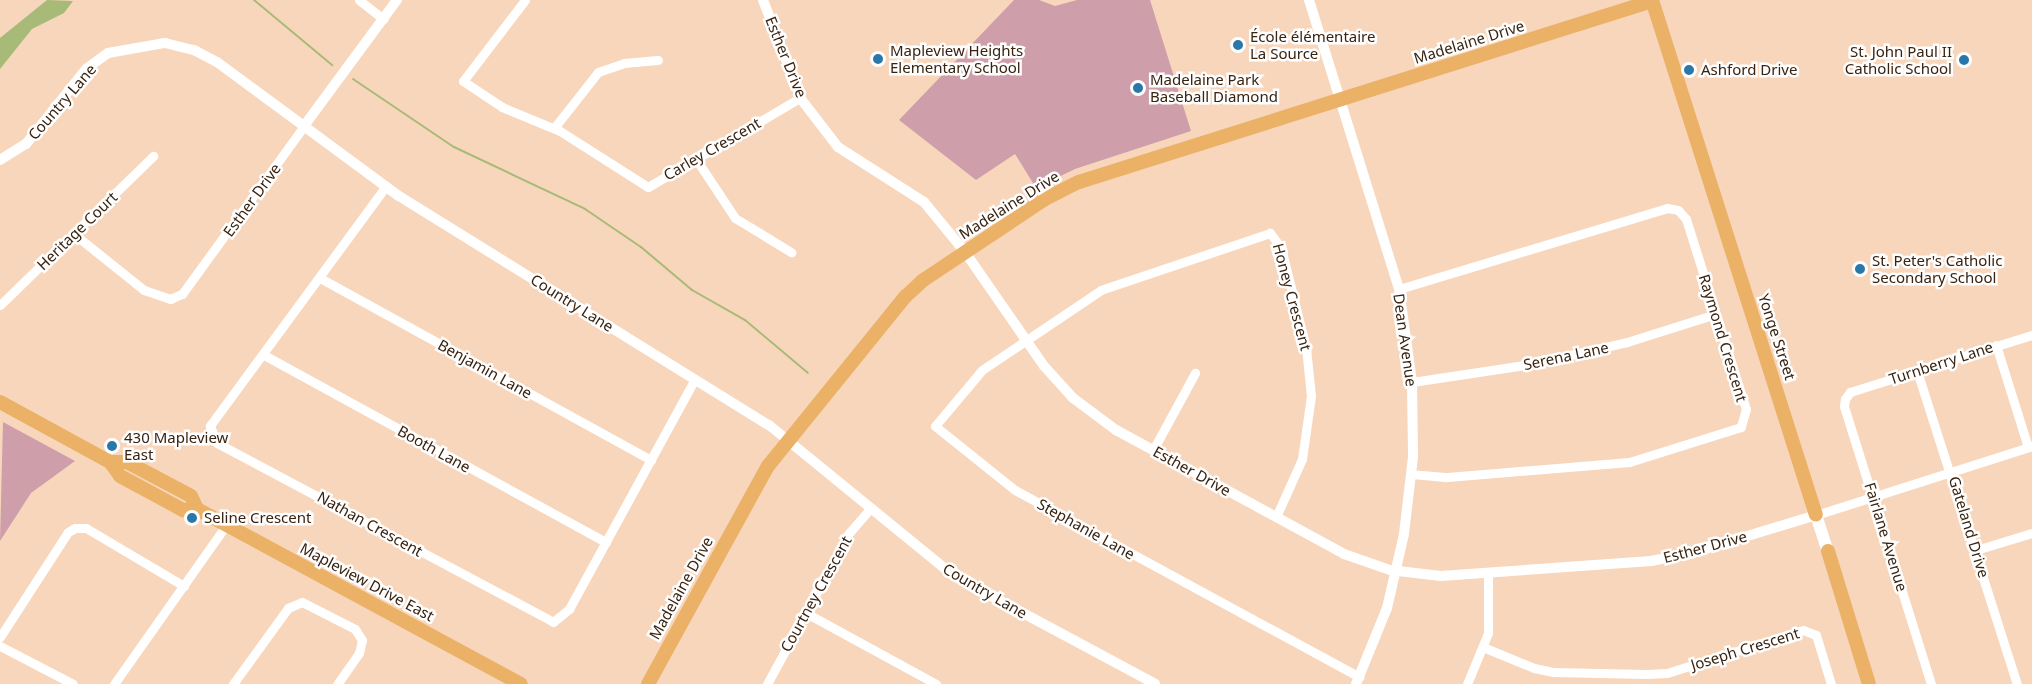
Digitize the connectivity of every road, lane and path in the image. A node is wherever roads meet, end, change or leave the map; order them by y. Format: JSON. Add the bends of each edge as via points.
{"nodes":[{"id":1,"x":359,"y":0,"type":"edge"},
{"id":2,"x":398,"y":0,"type":"edge"},
{"id":3,"x":525,"y":0,"type":"edge"},
{"id":4,"x":763,"y":0,"type":"edge"},
{"id":5,"x":1309,"y":0,"type":"edge"},
{"id":6,"x":1653,"y":0,"type":"edge"},
{"id":7,"x":383,"y":19,"type":"junction"},
{"id":8,"x":658,"y":60,"type":"dead end"},
{"id":9,"x":801,"y":98,"type":"junction"},
{"id":10,"x":1341,"y":99,"type":"junction"},
{"id":11,"x":304,"y":126,"type":"junction"},
{"id":12,"x":554,"y":128,"type":"junction"},
{"id":13,"x":153,"y":156,"type":"dead end"},
{"id":14,"x":696,"y":159,"type":"junction"},
{"id":15,"x":0,"y":160,"type":"edge"},
{"id":16,"x":386,"y":186,"type":"junction"},
{"id":17,"x":74,"y":234,"type":"junction"},
{"id":18,"x":791,"y":252,"type":"dead end"},
{"id":19,"x":965,"y":252,"type":"junction"},
{"id":20,"x":320,"y":278,"type":"junction"},
{"id":21,"x":1399,"y":289,"type":"junction"},
{"id":22,"x":0,"y":305,"type":"edge"},
{"id":23,"x":1716,"y":314,"type":"junction"},
{"id":24,"x":2032,"y":335,"type":"edge"},
{"id":25,"x":1026,"y":340,"type":"junction"},
{"id":26,"x":1996,"y":345,"type":"junction"},
{"id":27,"x":264,"y":355,"type":"junction"},
{"id":28,"x":1917,"y":371,"type":"junction"},
{"id":29,"x":1195,"y":373,"type":"dead end"},
{"id":30,"x":695,"y":379,"type":"junction"},
{"id":31,"x":1412,"y":382,"type":"junction"},
{"id":32,"x":1850,"y":392,"type":"joint"},
{"id":33,"x":0,"y":402,"type":"edge"},
{"id":34,"x":789,"y":441,"type":"junction"},
{"id":35,"x":2030,"y":446,"type":"edge"},
{"id":36,"x":1153,"y":450,"type":"junction"},
{"id":37,"x":651,"y":460,"type":"junction"},
{"id":38,"x":1952,"y":473,"type":"junction"},
{"id":39,"x":1412,"y":474,"type":"junction"},
{"id":40,"x":1874,"y":497,"type":"junction"},
{"id":41,"x":871,"y":508,"type":"junction"},
{"id":42,"x":1816,"y":515,"type":"junction"},
{"id":43,"x":1276,"y":517,"type":"junction"},
{"id":44,"x":226,"y":525,"type":"junction"},
{"id":45,"x":2032,"y":533,"type":"edge"},
{"id":46,"x":606,"y":542,"type":"junction"},
{"id":47,"x":1976,"y":550,"type":"junction"},
{"id":48,"x":1828,"y":551,"type":"joint"},
{"id":49,"x":1397,"y":571,"type":"junction"},
{"id":50,"x":1488,"y":574,"type":"junction"},
{"id":51,"x":184,"y":586,"type":"junction"},
{"id":52,"x":806,"y":613,"type":"junction"},
{"id":53,"x":0,"y":637,"type":"edge"},
{"id":54,"x":0,"y":646,"type":"edge"},
{"id":55,"x":1483,"y":647,"type":"junction"},
{"id":56,"x":1357,"y":681,"type":"edge"},
{"id":57,"x":647,"y":683,"type":"edge"},
{"id":58,"x":73,"y":684,"type":"edge"},
{"id":59,"x":114,"y":684,"type":"edge"},
{"id":60,"x":233,"y":684,"type":"edge"},
{"id":61,"x":337,"y":684,"type":"edge"},
{"id":62,"x":521,"y":684,"type":"edge"},
{"id":63,"x":767,"y":684,"type":"edge"},
{"id":64,"x":936,"y":684,"type":"edge"},
{"id":65,"x":1155,"y":684,"type":"edge"},
{"id":66,"x":1467,"y":684,"type":"edge"},
{"id":67,"x":1832,"y":684,"type":"edge"},
{"id":68,"x":1869,"y":684,"type":"edge"},
{"id":69,"x":1931,"y":684,"type":"edge"},
{"id":70,"x":2017,"y":684,"type":"edge"}],
"edges":[{"from":1,"to":7,"type":"street"},
{"from":2,"to":7,"type":"street","name":"Esther Drive"},
{"from":3,"to":12,"type":"street","name":"Carley Crescent","via":[[463,81],[500,106]]},
{"from":4,"to":9,"type":"street","name":"Esther Drive"},
{"from":5,"to":10,"type":"street","name":"Dean Avenue"},
{"from":6,"to":10,"type":"main road","name":"Madelaine Drive"},
{"from":6,"to":42,"type":"main road","name":"Yonge Street"},
{"from":7,"to":11,"type":"street","name":"Esther Drive"},
{"from":8,"to":12,"type":"street","via":[[627,62],[598,72]]},
{"from":9,"to":14,"type":"street","name":"Carley Crescent"},
{"from":9,"to":19,"type":"street","name":"Esther Drive","via":[[838,147],[924,202]]},
{"from":10,"to":19,"type":"main road","name":"Madelaine Drive","via":[[1067,187]]},
{"from":10,"to":21,"type":"street","name":"Dean Avenue"},
{"from":11,"to":15,"type":"street","name":"Country Lane","via":[[217,62],[194,50],[165,43],[123,48],[86,69],[26,144]]},
{"from":11,"to":16,"type":"street","name":"Country Lane"},
{"from":11,"to":17,"type":"street","name":"Esther Drive","via":[[182,294],[170,299],[144,290]]},
{"from":12,"to":14,"type":"street","name":"Carley Crescent","via":[[648,187]]},
{"from":13,"to":17,"type":"street","name":"Heritage Court"},
{"from":14,"to":18,"type":"street","via":[[735,218]]},
{"from":16,"to":20,"type":"street","name":"Nathan Crescent"},
{"from":16,"to":30,"type":"street","name":"Country Lane"},
{"from":17,"to":22,"type":"street","name":"Heritage Court"},
{"from":19,"to":25,"type":"street","name":"Esther Drive"},
{"from":19,"to":34,"type":"main road","name":"Madelaine Drive","via":[[910,291]]},
{"from":20,"to":27,"type":"street","name":"Nathan Crescent"},
{"from":20,"to":37,"type":"street","name":"Benjamin Lane"},
{"from":21,"to":23,"type":"street","name":"Raymond Crescent","via":[[1667,208],[1681,212],[1686,219]]},
{"from":21,"to":31,"type":"street","name":"Dean Avenue"},
{"from":23,"to":31,"type":"street","name":"Serena Lane","via":[[1627,342],[1531,364]]},
{"from":23,"to":39,"type":"street","name":"Raymond Crescent","via":[[1746,409],[1741,427],[1629,462],[1445,477]]},
{"from":24,"to":26,"type":"street","name":"Turnberry Lane"},
{"from":25,"to":36,"type":"street","name":"Esther Drive","via":[[1079,404]]},
{"from":25,"to":43,"type":"street","name":"Honey Crescent","via":[[1113,284],[1261,234],[1274,235],[1281,248],[1306,348],[1311,396],[1302,459]]},
{"from":25,"to":56,"type":"street","name":"Stephanie Lane","via":[[978,374],[935,426],[1015,490]]},
{"from":26,"to":28,"type":"street","name":"Turnberry Lane"},
{"from":26,"to":35,"type":"street"},
{"from":27,"to":46,"type":"street","name":"Booth Lane"},
{"from":27,"to":46,"type":"street","name":"Nathan Crescent","via":[[210,426],[217,443],[553,622],[569,609]]},
{"from":28,"to":32,"type":"street","name":"Turnberry Lane"},
{"from":28,"to":38,"type":"street","name":"Gateland Drive"},
{"from":29,"to":36,"type":"street"},
{"from":30,"to":34,"type":"street","name":"Country Lane"},
{"from":30,"to":37,"type":"street","name":"Nathan Crescent"},
{"from":31,"to":39,"type":"street","name":"Dean Avenue"},
{"from":32,"to":40,"type":"street","name":"Fairlane Avenue","via":[[1844,406]]},
{"from":33,"to":44,"type":"main road","name":"Mapleview Drive East","via":[[110,462],[127,462],[190,496],[197,509]]},
{"from":34,"to":41,"type":"street","name":"Country Lane"},
{"from":34,"to":57,"type":"main road","name":"Madelaine Drive","via":[[768,466]]},
{"from":35,"to":38,"type":"street"},
{"from":36,"to":43,"type":"street","name":"Esther Drive"},
{"from":37,"to":46,"type":"street","name":"Nathan Crescent"},
{"from":38,"to":40,"type":"street"},
{"from":38,"to":47,"type":"street","name":"Gateland Drive"},
{"from":39,"to":49,"type":"street","name":"Dean Avenue"},
{"from":40,"to":42,"type":"street"},
{"from":40,"to":69,"type":"street","name":"Fairlane Avenue"},
{"from":41,"to":52,"type":"street","name":"Courtney Crescent","via":[[849,533]]},
{"from":41,"to":65,"type":"street","name":"Country Lane","via":[[963,581]]},
{"from":42,"to":48,"type":"main road","name":"Yonge Street"},
{"from":42,"to":50,"type":"street","name":"Esther Drive","via":[[1674,557]]},
{"from":43,"to":49,"type":"street","name":"Esther Drive","via":[[1344,554]]},
{"from":44,"to":51,"type":"street"},
{"from":44,"to":62,"type":"main road","name":"Mapleview Drive East"},
{"from":45,"to":47,"type":"street"},
{"from":47,"to":70,"type":"street","name":"Gateland Drive"},
{"from":48,"to":68,"type":"main road","name":"Yonge Street"},
{"from":49,"to":50,"type":"street","name":"Esther Drive","via":[[1441,576]]},
{"from":49,"to":56,"type":"street","name":"Dean Avenue","via":[[1374,644]]},
{"from":50,"to":55,"type":"street","via":[[1490,622]]},
{"from":51,"to":53,"type":"street","via":[[86,528],[75,528],[68,532]]},
{"from":51,"to":59,"type":"street"},
{"from":52,"to":63,"type":"street","name":"Courtney Crescent"},
{"from":52,"to":64,"type":"street"},
{"from":54,"to":58,"type":"street"},
{"from":55,"to":66,"type":"street"},
{"from":55,"to":67,"type":"street","name":"Joseph Crescent","via":[[1553,672],[1667,673],[1806,630],[1816,635]]},
{"from":60,"to":61,"type":"street","via":[[288,608],[302,602],[355,629],[362,640],[359,653]]}]}
